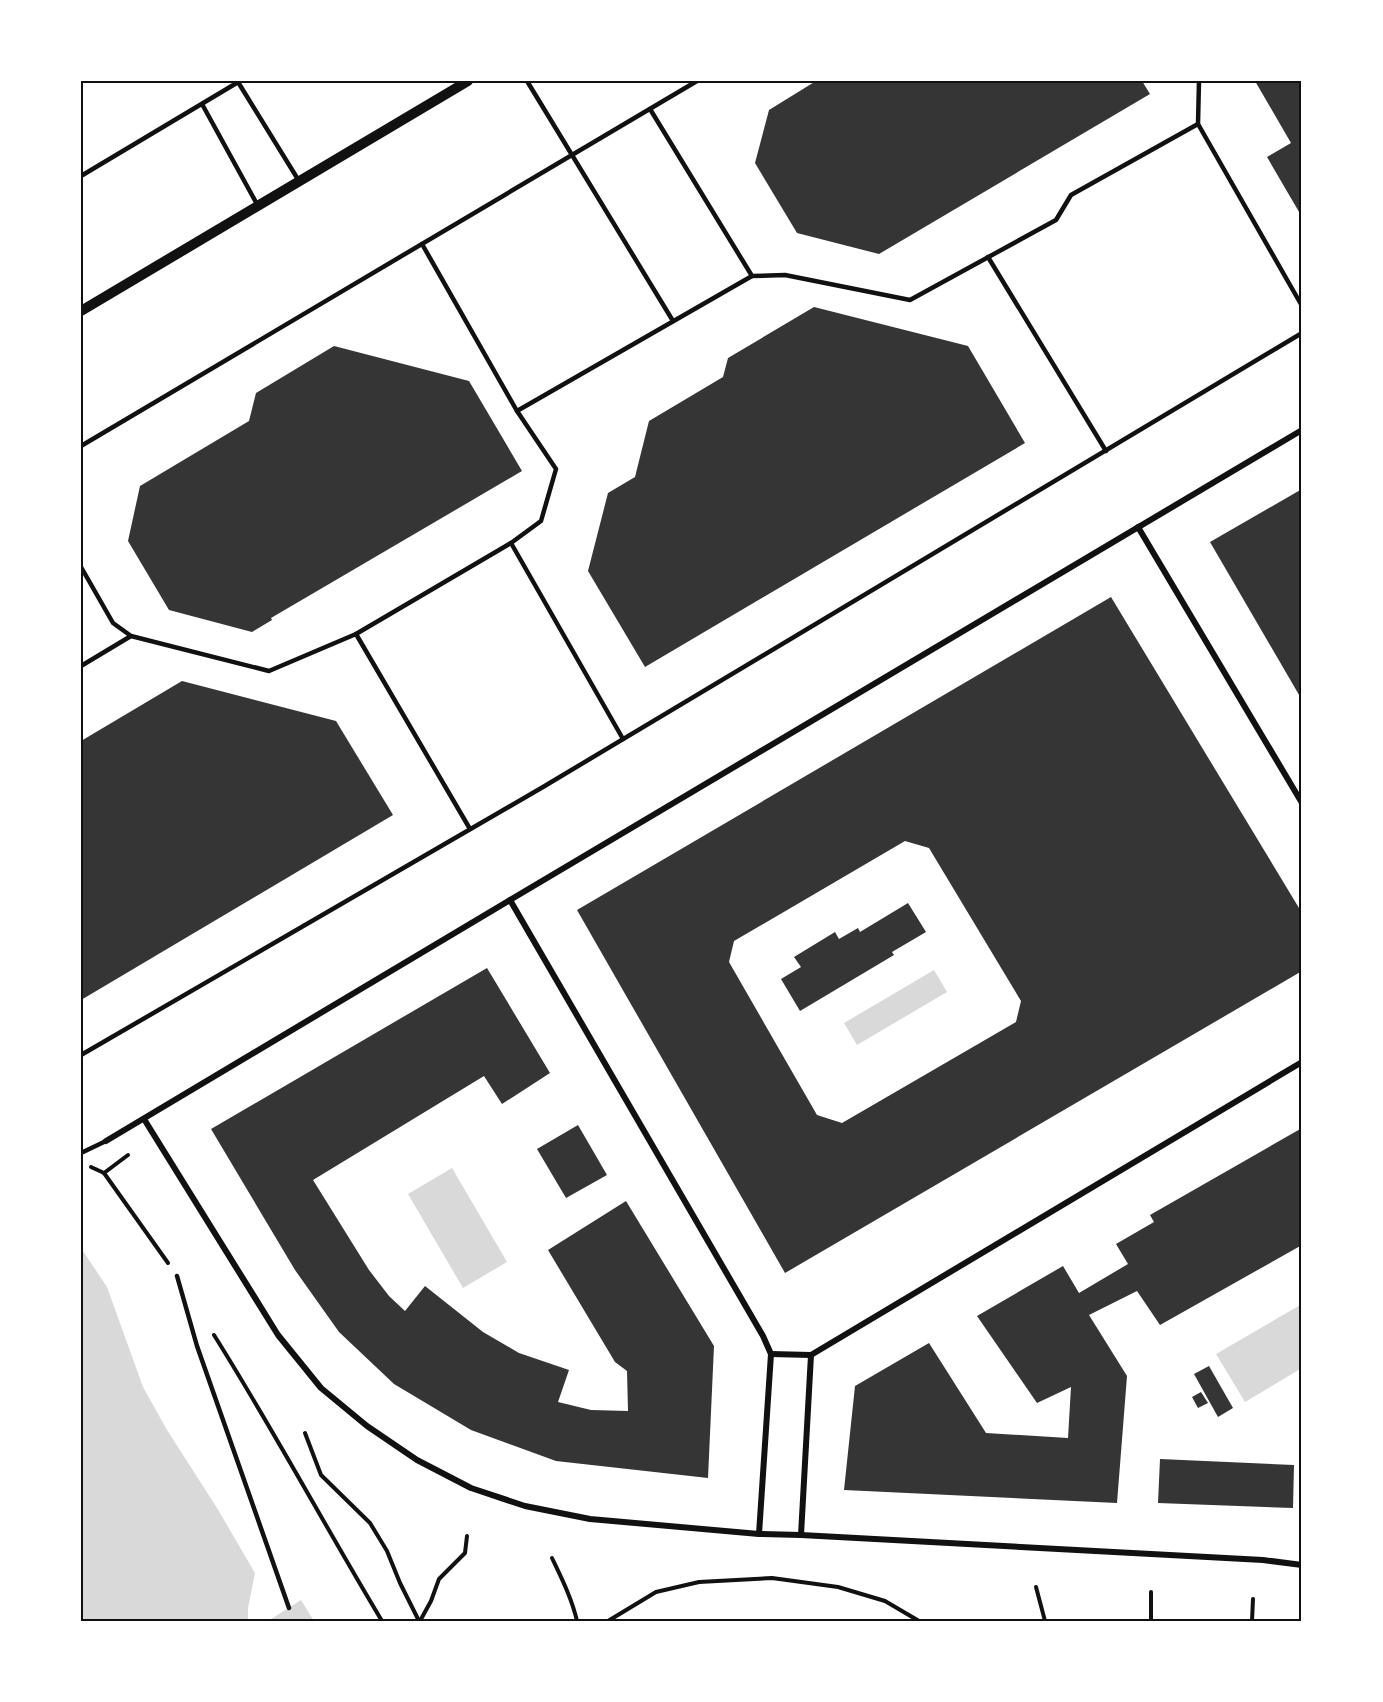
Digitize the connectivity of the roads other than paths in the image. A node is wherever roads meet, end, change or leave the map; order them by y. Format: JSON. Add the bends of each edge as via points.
{"nodes":[{"id":1,"x":468,"y":81,"type":"edge"},
{"id":2,"x":527,"y":81,"type":"edge"},
{"id":3,"x":697,"y":81,"type":"edge"},
{"id":4,"x":1199,"y":81,"type":"edge"},
{"id":5,"x":239,"y":82,"type":"edge"},
{"id":6,"x":202,"y":104,"type":"junction"},
{"id":7,"x":650,"y":110,"type":"junction"},
{"id":8,"x":1198,"y":124,"type":"junction"},
{"id":9,"x":573,"y":156,"type":"junction"},
{"id":10,"x":81,"y":176,"type":"edge"},
{"id":11,"x":299,"y":181,"type":"junction"},
{"id":12,"x":258,"y":206,"type":"junction"},
{"id":13,"x":422,"y":244,"type":"junction"},
{"id":14,"x":988,"y":257,"type":"junction"},
{"id":15,"x":752,"y":276,"type":"junction"},
{"id":16,"x":1302,"y":306,"type":"edge"},
{"id":17,"x":81,"y":311,"type":"edge"},
{"id":18,"x":673,"y":321,"type":"junction"},
{"id":19,"x":1302,"y":333,"type":"edge"},
{"id":20,"x":517,"y":411,"type":"junction"},
{"id":21,"x":1302,"y":430,"type":"edge"},
{"id":22,"x":81,"y":446,"type":"edge"},
{"id":23,"x":1106,"y":451,"type":"junction"},
{"id":24,"x":1138,"y":527,"type":"junction"},
{"id":25,"x":511,"y":543,"type":"junction"},
{"id":26,"x":81,"y":567,"type":"edge"},
{"id":27,"x":356,"y":634,"type":"junction"},
{"id":28,"x":131,"y":636,"type":"junction"},
{"id":29,"x":81,"y":666,"type":"edge"},
{"id":30,"x":623,"y":739,"type":"junction"},
{"id":31,"x":1302,"y":803,"type":"edge"},
{"id":32,"x":470,"y":829,"type":"junction"},
{"id":33,"x":510,"y":900,"type":"junction"},
{"id":34,"x":81,"y":1055,"type":"edge"},
{"id":35,"x":1302,"y":1062,"type":"edge"},
{"id":36,"x":144,"y":1119,"type":"junction"},
{"id":37,"x":106,"y":1141,"type":"joint"},
{"id":38,"x":81,"y":1153,"type":"edge"},
{"id":39,"x":177,"y":1276,"type":"road end"},
{"id":40,"x":771,"y":1354,"type":"junction"},
{"id":41,"x":811,"y":1355,"type":"junction"},
{"id":42,"x":759,"y":1534,"type":"junction"},
{"id":43,"x":801,"y":1535,"type":"junction"},
{"id":44,"x":1302,"y":1565,"type":"edge"},
{"id":45,"x":289,"y":1608,"type":"dead end"}],
"edges":[{"from":1,"to":11,"type":"street"},
{"from":2,"to":9,"type":"lane"},
{"from":3,"to":7,"type":"lane"},
{"from":4,"to":8,"type":"lane"},
{"from":5,"to":6,"type":"lane"},
{"from":5,"to":11,"type":"lane"},
{"from":6,"to":10,"type":"lane"},
{"from":6,"to":12,"type":"lane"},
{"from":7,"to":9,"type":"lane"},
{"from":7,"to":15,"type":"lane"},
{"from":8,"to":14,"type":"lane","via":[[1071,195],[1056,220]]},
{"from":8,"to":16,"type":"lane"},
{"from":9,"to":13,"type":"lane"},
{"from":9,"to":18,"type":"lane"},
{"from":11,"to":12,"type":"street"},
{"from":12,"to":17,"type":"street"},
{"from":13,"to":20,"type":"lane"},
{"from":13,"to":22,"type":"lane"},
{"from":14,"to":15,"type":"lane","via":[[910,300],[785,274]]},
{"from":14,"to":23,"type":"lane"},
{"from":15,"to":18,"type":"lane"},
{"from":18,"to":20,"type":"lane"},
{"from":19,"to":23,"type":"lane"},
{"from":20,"to":25,"type":"lane","via":[[556,469],[541,521]]},
{"from":21,"to":24,"type":"street"},
{"from":23,"to":30,"type":"lane"},
{"from":24,"to":31,"type":"street"},
{"from":24,"to":33,"type":"street"},
{"from":25,"to":27,"type":"lane"},
{"from":25,"to":30,"type":"lane"},
{"from":26,"to":28,"type":"lane","via":[[113,623]]},
{"from":27,"to":28,"type":"lane","via":[[269,671]]},
{"from":27,"to":32,"type":"lane"},
{"from":28,"to":29,"type":"lane"},
{"from":30,"to":32,"type":"lane"},
{"from":32,"to":34,"type":"lane"},
{"from":33,"to":36,"type":"street"},
{"from":33,"to":40,"type":"street"},
{"from":35,"to":41,"type":"street"},
{"from":36,"to":37,"type":"street"},
{"from":36,"to":42,"type":"street","via":[[278,1335],[321,1388],[417,1460],[471,1488],[525,1506],[590,1519]]},
{"from":37,"to":38,"type":"lane"},
{"from":39,"to":45,"type":"lane","via":[[197,1346]]},
{"from":40,"to":41,"type":"street"},
{"from":40,"to":42,"type":"street"},
{"from":41,"to":43,"type":"street"},
{"from":42,"to":43,"type":"street"},
{"from":43,"to":44,"type":"street"}]}
